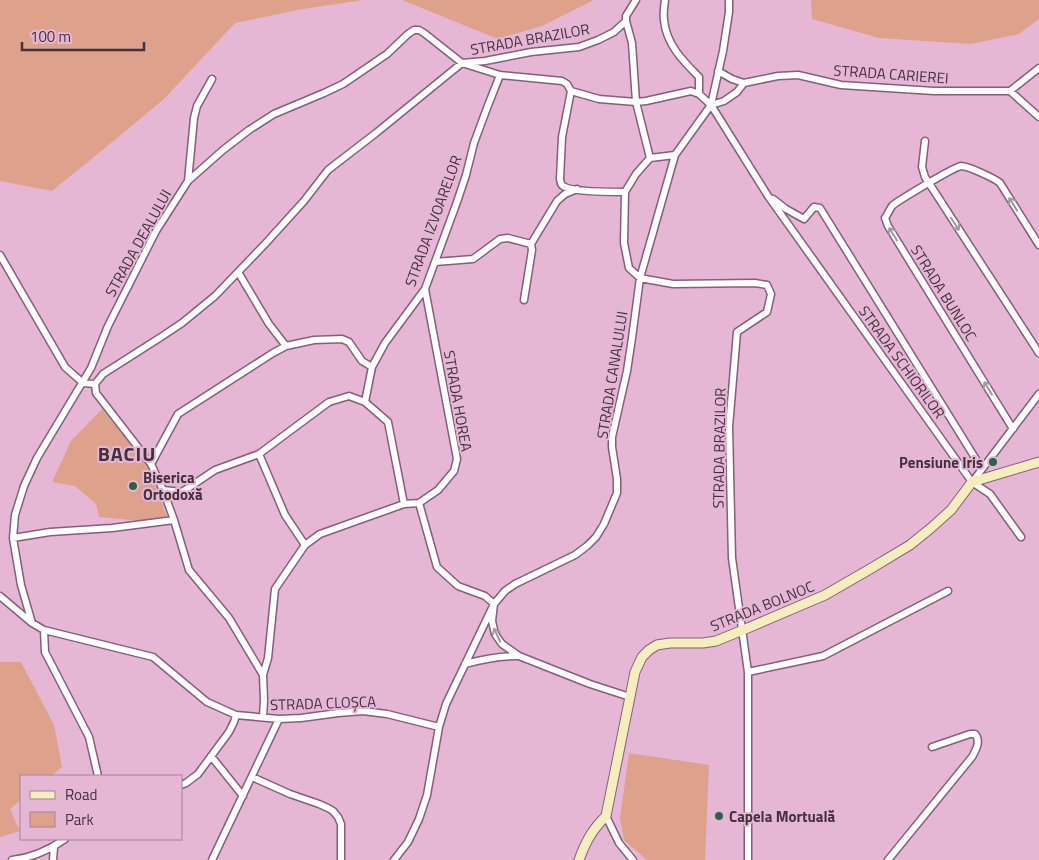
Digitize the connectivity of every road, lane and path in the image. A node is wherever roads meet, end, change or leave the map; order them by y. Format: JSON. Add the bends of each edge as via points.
{"nodes":[{"id":1,"x":636,"y":0,"type":"edge"},
{"id":2,"x":665,"y":0,"type":"edge"},
{"id":3,"x":729,"y":0,"type":"edge"},
{"id":4,"x":626,"y":21,"type":"junction"},
{"id":5,"x":462,"y":63,"type":"junction"},
{"id":6,"x":1039,"y":68,"type":"edge"},
{"id":7,"x":718,"y":71,"type":"junction"},
{"id":8,"x":500,"y":75,"type":"junction"},
{"id":9,"x":212,"y":79,"type":"dead end"},
{"id":10,"x":744,"y":83,"type":"junction"},
{"id":11,"x":571,"y":91,"type":"junction"},
{"id":12,"x":1010,"y":91,"type":"junction"},
{"id":13,"x":699,"y":94,"type":"junction"},
{"id":14,"x":636,"y":102,"type":"junction"},
{"id":15,"x":711,"y":105,"type":"junction"},
{"id":16,"x":1039,"y":117,"type":"edge"},
{"id":17,"x":925,"y":141,"type":"dead end"},
{"id":18,"x":675,"y":154,"type":"junction"},
{"id":19,"x":650,"y":158,"type":"junction"},
{"id":20,"x":188,"y":180,"type":"junction"},
{"id":21,"x":928,"y":183,"type":"junction"},
{"id":22,"x":577,"y":189,"type":"junction"},
{"id":23,"x":625,"y":192,"type":"junction"},
{"id":24,"x":768,"y":196,"type":"junction"},
{"id":25,"x":531,"y":244,"type":"junction"},
{"id":26,"x":1039,"y":245,"type":"edge"},
{"id":27,"x":0,"y":255,"type":"edge"},
{"id":28,"x":435,"y":262,"type":"junction"},
{"id":29,"x":238,"y":272,"type":"junction"},
{"id":30,"x":640,"y":278,"type":"junction"},
{"id":31,"x":425,"y":289,"type":"junction"},
{"id":32,"x":524,"y":300,"type":"dead end"},
{"id":33,"x":286,"y":346,"type":"junction"},
{"id":34,"x":1039,"y":353,"type":"edge"},
{"id":35,"x":372,"y":367,"type":"junction"},
{"id":36,"x":83,"y":383,"type":"junction"},
{"id":37,"x":95,"y":384,"type":"junction"},
{"id":38,"x":1039,"y":394,"type":"edge"},
{"id":39,"x":365,"y":402,"type":"junction"},
{"id":40,"x":1013,"y":429,"type":"junction"},
{"id":41,"x":259,"y":454,"type":"junction"},
{"id":42,"x":1039,"y":462,"type":"edge"},
{"id":43,"x":151,"y":464,"type":"junction"},
{"id":44,"x":982,"y":469,"type":"junction"},
{"id":45,"x":972,"y":482,"type":"junction"},
{"id":46,"x":163,"y":490,"type":"junction"},
{"id":47,"x":419,"y":503,"type":"junction"},
{"id":48,"x":404,"y":504,"type":"junction"},
{"id":49,"x":174,"y":520,"type":"junction"},
{"id":50,"x":1021,"y":537,"type":"dead end"},
{"id":51,"x":13,"y":538,"type":"junction"},
{"id":52,"x":305,"y":545,"type":"junction"},
{"id":53,"x":948,"y":591,"type":"dead end"},
{"id":54,"x":0,"y":596,"type":"edge"},
{"id":55,"x":494,"y":604,"type":"junction"},
{"id":56,"x":32,"y":623,"type":"junction"},
{"id":57,"x":44,"y":630,"type":"junction"},
{"id":58,"x":743,"y":630,"type":"junction"},
{"id":59,"x":519,"y":656,"type":"junction"},
{"id":60,"x":465,"y":664,"type":"junction"},
{"id":61,"x":748,"y":672,"type":"junction"},
{"id":62,"x":263,"y":675,"type":"junction"},
{"id":63,"x":630,"y":697,"type":"junction"},
{"id":64,"x":236,"y":715,"type":"junction"},
{"id":65,"x":263,"y":717,"type":"junction"},
{"id":66,"x":279,"y":719,"type":"junction"},
{"id":67,"x":439,"y":727,"type":"junction"},
{"id":68,"x":932,"y":747,"type":"dead end"},
{"id":69,"x":211,"y":756,"type":"junction"},
{"id":70,"x":98,"y":775,"type":"edge"},
{"id":71,"x":252,"y":776,"type":"junction"},
{"id":72,"x":182,"y":785,"type":"edge"},
{"id":73,"x":243,"y":796,"type":"junction"},
{"id":74,"x":606,"y":816,"type":"junction"},
{"id":75,"x":64,"y":840,"type":"edge"},
{"id":76,"x":54,"y":847,"type":"junction"},
{"id":77,"x":12,"y":860,"type":"edge"},
{"id":78,"x":54,"y":860,"type":"edge"},
{"id":79,"x":212,"y":860,"type":"edge"},
{"id":80,"x":341,"y":860,"type":"edge"},
{"id":81,"x":394,"y":860,"type":"edge"},
{"id":82,"x":579,"y":860,"type":"edge"},
{"id":83,"x":633,"y":860,"type":"edge"},
{"id":84,"x":748,"y":860,"type":"edge"},
{"id":85,"x":888,"y":860,"type":"edge"}],
"edges":[{"from":1,"to":4,"type":"street","name":"STRADA BRAZILOR"},
{"from":2,"to":13,"type":"street","via":[[666,30],[673,49],[699,77]]},
{"from":3,"to":7,"type":"street","via":[[727,30]]},
{"from":4,"to":5,"type":"street","name":"STRADA BRAZILOR","via":[[614,32],[579,47]]},
{"from":4,"to":14,"type":"street","via":[[632,43]]},
{"from":5,"to":8,"type":"street"},
{"from":5,"to":20,"type":"street","name":"STRADA DEALULUI","via":[[424,33],[414,30],[387,54],[343,84],[274,114],[249,130]]},
{"from":5,"to":29,"type":"street","via":[[328,170],[304,201]]},
{"from":6,"to":12,"type":"street"},
{"from":7,"to":10,"type":"street"},
{"from":7,"to":15,"type":"street"},
{"from":8,"to":11,"type":"street","via":[[562,81]]},
{"from":8,"to":28,"type":"street","name":"STRADA IZVOARELOR"},
{"from":9,"to":20,"type":"street","via":[[194,118]]},
{"from":10,"to":12,"type":"street","name":"STRADA CARIEREI","via":[[798,75],[841,85],[934,91]]},
{"from":10,"to":15,"type":"street","via":[[724,101]]},
{"from":11,"to":14,"type":"street","via":[[599,99]]},
{"from":11,"to":22,"type":"street","via":[[562,137],[560,179],[564,187]]},
{"from":12,"to":16,"type":"street"},
{"from":13,"to":14,"type":"street","via":[[692,91]]},
{"from":13,"to":15,"type":"street","name":"STRADA SCHIORILOR"},
{"from":14,"to":19,"type":"street"},
{"from":15,"to":18,"type":"street","name":"STRADA CANALULUI"},
{"from":15,"to":24,"type":"street","name":"STRADA SCHIORILOR"},
{"from":17,"to":21,"type":"street","via":[[922,167]]},
{"from":18,"to":19,"type":"street"},
{"from":18,"to":30,"type":"street","name":"STRADA CANALULUI"},
{"from":19,"to":23,"type":"street"},
{"from":20,"to":36,"type":"street","name":"STRADA DEALULUI","via":[[156,230]]},
{"from":26,"to":21,"type":"street","name":"STRADA BUNLOC","one_way":true,"via":[[993,177],[962,166]]},
{"from":21,"to":34,"type":"street","one_way":true},
{"from":40,"to":21,"type":"street","name":"STRADA BUNLOC","one_way":true,"via":[[885,218],[892,206]]},
{"from":22,"to":23,"type":"street"},
{"from":22,"to":25,"type":"street","via":[[557,201]]},
{"from":23,"to":30,"type":"street","via":[[624,243],[629,268]]},
{"from":24,"to":44,"type":"street","name":"STRADA SCHIORILOR","via":[[804,219],[814,207],[820,208]]},
{"from":24,"to":45,"type":"street","name":"STRADA SCHIORILOR"},
{"from":25,"to":28,"type":"street","via":[[500,239],[473,259]]},
{"from":25,"to":32,"type":"street"},
{"from":27,"to":36,"type":"street","via":[[65,367]]},
{"from":28,"to":31,"type":"street","name":"STRADA IZVOARELOR"},
{"from":29,"to":33,"type":"street"},
{"from":29,"to":37,"type":"street","via":[[182,323],[102,374]]},
{"from":30,"to":55,"type":"street","name":"STRADA CANALULUI","via":[[627,371],[612,437],[617,493],[612,508],[587,546],[515,584]]},
{"from":30,"to":58,"type":"street","name":"STRADA BRAZILOR","via":[[673,284],[755,283],[767,285],[771,294],[767,312],[737,332],[729,427],[732,558]]},
{"from":31,"to":35,"type":"street","name":"STRADA IZVOARELOR","via":[[385,343]]},
{"from":31,"to":47,"type":"street","name":"STRADA HOREA","via":[[456,459],[454,470],[438,490]]},
{"from":33,"to":35,"type":"street","via":[[342,339],[349,342],[362,360]]},
{"from":33,"to":43,"type":"street","via":[[178,414]]},
{"from":35,"to":39,"type":"street","name":"STRADA IZVOARELOR"},
{"from":36,"to":37,"type":"street"},
{"from":36,"to":51,"type":"street","name":"STRADA DEALULUI","via":[[37,458],[24,486],[15,515]]},
{"from":37,"to":43,"type":"street","via":[[96,393]]},
{"from":38,"to":40,"type":"street"},
{"from":39,"to":41,"type":"street","via":[[349,396],[329,402]]},
{"from":39,"to":48,"type":"street","via":[[388,422]]},
{"from":40,"to":44,"type":"street"},
{"from":41,"to":46,"type":"street","via":[[215,470],[182,492]]},
{"from":41,"to":52,"type":"street","via":[[285,515]]},
{"from":42,"to":45,"type":"street"},
{"from":43,"to":46,"type":"street"},
{"from":44,"to":45,"type":"street"},
{"from":45,"to":50,"type":"street","name":"STRADA SCHIORILOR","via":[[990,494]]},
{"from":45,"to":58,"type":"street","name":"STRADA BOLNOC","via":[[951,510],[910,545],[824,595]]},
{"from":46,"to":49,"type":"street"},
{"from":47,"to":48,"type":"street"},
{"from":47,"to":55,"type":"street","via":[[437,567],[458,586],[485,596]]},
{"from":48,"to":52,"type":"street","via":[[320,534]]},
{"from":49,"to":51,"type":"street"},
{"from":49,"to":62,"type":"street","via":[[189,570],[229,618]]},
{"from":51,"to":56,"type":"street","name":"STRADA DEALULUI"},
{"from":52,"to":62,"type":"street","via":[[275,589],[268,658]]},
{"from":53,"to":61,"type":"street","via":[[824,656]]},
{"from":54,"to":56,"type":"street","name":"STRADA CLOȘCA"},
{"from":59,"to":55,"type":"street","one_way":true,"via":[[502,644],[495,634],[492,621]]},
{"from":55,"to":60,"type":"street","name":"STRADA CANALULUI"},
{"from":56,"to":57,"type":"street","name":"STRADA CLOȘCA"},
{"from":57,"to":64,"type":"street","name":"STRADA CLOȘCA","via":[[153,657],[207,702]]},
{"from":57,"to":70,"type":"street","via":[[45,652],[89,737]]},
{"from":58,"to":61,"type":"street","name":"STRADA BRAZILOR"},
{"from":58,"to":63,"type":"street","name":"STRADA BOLNOC","via":[[716,641],[657,645],[642,657]]},
{"from":59,"to":60,"type":"street","via":[[486,658]]},
{"from":59,"to":63,"type":"street"},
{"from":60,"to":67,"type":"street","name":"STRADA CANALULUI"},
{"from":61,"to":84,"type":"street","name":"STRADA BRAZILOR"},
{"from":62,"to":65,"type":"street"},
{"from":63,"to":74,"type":"street","name":"STRADA BOLNOC"},
{"from":64,"to":65,"type":"street","name":"STRADA CLOȘCA"},
{"from":64,"to":69,"type":"street","via":[[229,732]]},
{"from":65,"to":66,"type":"street","name":"STRADA CLOȘCA"},
{"from":66,"to":67,"type":"street","name":"STRADA CLOȘCA","via":[[363,711]]},
{"from":66,"to":71,"type":"street"},
{"from":67,"to":81,"type":"street","name":"STRADA CANALULUI","via":[[427,794],[419,819],[408,842]]},
{"from":68,"to":85,"type":"street","via":[[970,734],[978,737],[972,757]]},
{"from":69,"to":72,"type":"street","via":[[198,774]]},
{"from":69,"to":73,"type":"street"},
{"from":71,"to":73,"type":"street"},
{"from":71,"to":80,"type":"street","via":[[333,811],[341,824]]},
{"from":73,"to":79,"type":"street"},
{"from":74,"to":82,"type":"street","name":"STRADA BOLNOC","via":[[585,842]]},
{"from":74,"to":83,"type":"street","via":[[619,843]]},
{"from":75,"to":76,"type":"street"},
{"from":76,"to":77,"type":"street","via":[[27,859]]},
{"from":76,"to":78,"type":"street"}]}
